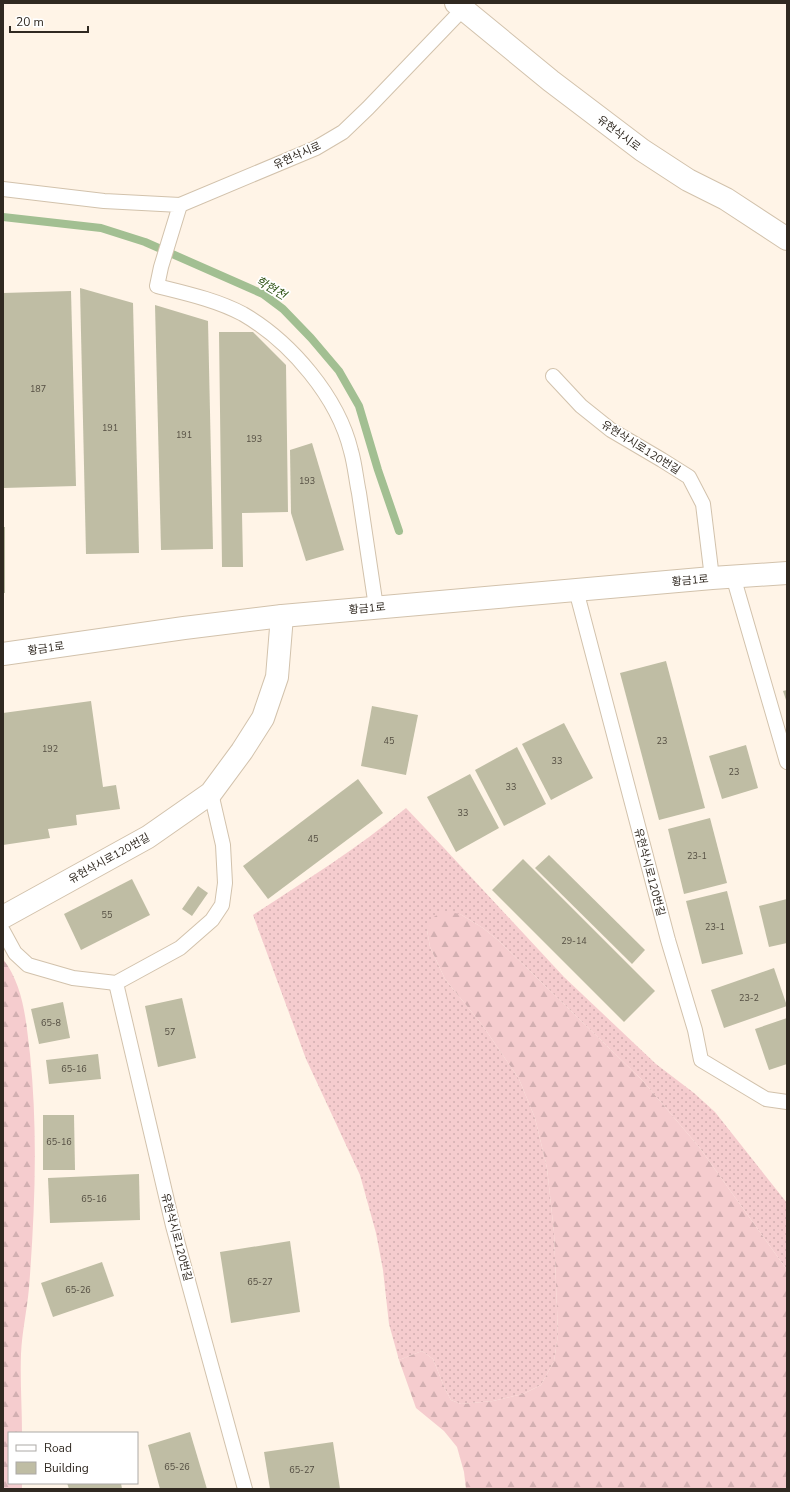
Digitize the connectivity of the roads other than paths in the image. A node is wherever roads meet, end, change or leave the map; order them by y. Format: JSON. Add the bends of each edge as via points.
{"nodes":[{"id":1,"x":460,"y":6,"type":"edge"},
{"id":2,"x":3,"y":189,"type":"edge"},
{"id":3,"x":180,"y":205,"type":"junction"},
{"id":4,"x":787,"y":239,"type":"edge"},
{"id":5,"x":553,"y":376,"type":"dead end"},
{"id":6,"x":787,"y":573,"type":"edge"},
{"id":7,"x":733,"y":576,"type":"junction"},
{"id":8,"x":712,"y":578,"type":"junction"},
{"id":9,"x":576,"y":590,"type":"junction"},
{"id":10,"x":376,"y":607,"type":"junction"},
{"id":11,"x":282,"y":616,"type":"junction"},
{"id":12,"x":3,"y":654,"type":"edge"},
{"id":13,"x":787,"y":762,"type":"edge"},
{"id":14,"x":211,"y":793,"type":"junction"},
{"id":15,"x":3,"y":917,"type":"edge"},
{"id":16,"x":3,"y":931,"type":"edge"},
{"id":17,"x":116,"y":983,"type":"junction"},
{"id":18,"x":787,"y":1102,"type":"edge"},
{"id":19,"x":245,"y":1489,"type":"edge"}],
"edges":[{"from":1,"to":3,"type":"lane","name":"유현삭시로","via":[[343,132],[316,148]]},
{"from":1,"to":4,"type":"street","name":"유현삭시로","via":[[551,81],[642,150],[688,180],[726,199]]},
{"from":2,"to":3,"type":"lane","via":[[104,201]]},
{"from":3,"to":10,"type":"lane","via":[[156,286],[194,295],[242,314],[262,327],[287,348],[332,404],[351,451]]},
{"from":5,"to":8,"type":"lane","name":"유현삭시로120번길","via":[[581,406],[611,430],[689,477],[703,504]]},
{"from":6,"to":7,"type":"street","name":"황금1로"},
{"from":7,"to":8,"type":"street","name":"황금1로"},
{"from":7,"to":13,"type":"lane"},
{"from":8,"to":9,"type":"street","name":"황금1로"},
{"from":9,"to":10,"type":"street","name":"황금1로"},
{"from":9,"to":18,"type":"lane","name":"유현삭시로120번길","via":[[701,1060],[766,1099]]},
{"from":10,"to":11,"type":"street","name":"황금1로"},
{"from":11,"to":12,"type":"street","name":"황금1로"},
{"from":11,"to":14,"type":"street","name":"유현삭시로120번길","via":[[277,677],[263,718]]},
{"from":14,"to":15,"type":"street","name":"유현삭시로120번길","via":[[148,837]]},
{"from":14,"to":17,"type":"lane","via":[[223,845],[225,883],[222,905],[212,920],[180,948]]},
{"from":16,"to":17,"type":"lane","via":[[14,953],[28,965],[73,978]]},
{"from":17,"to":19,"type":"lane","name":"유현삭시로120번길","via":[[173,1226]]}]}
